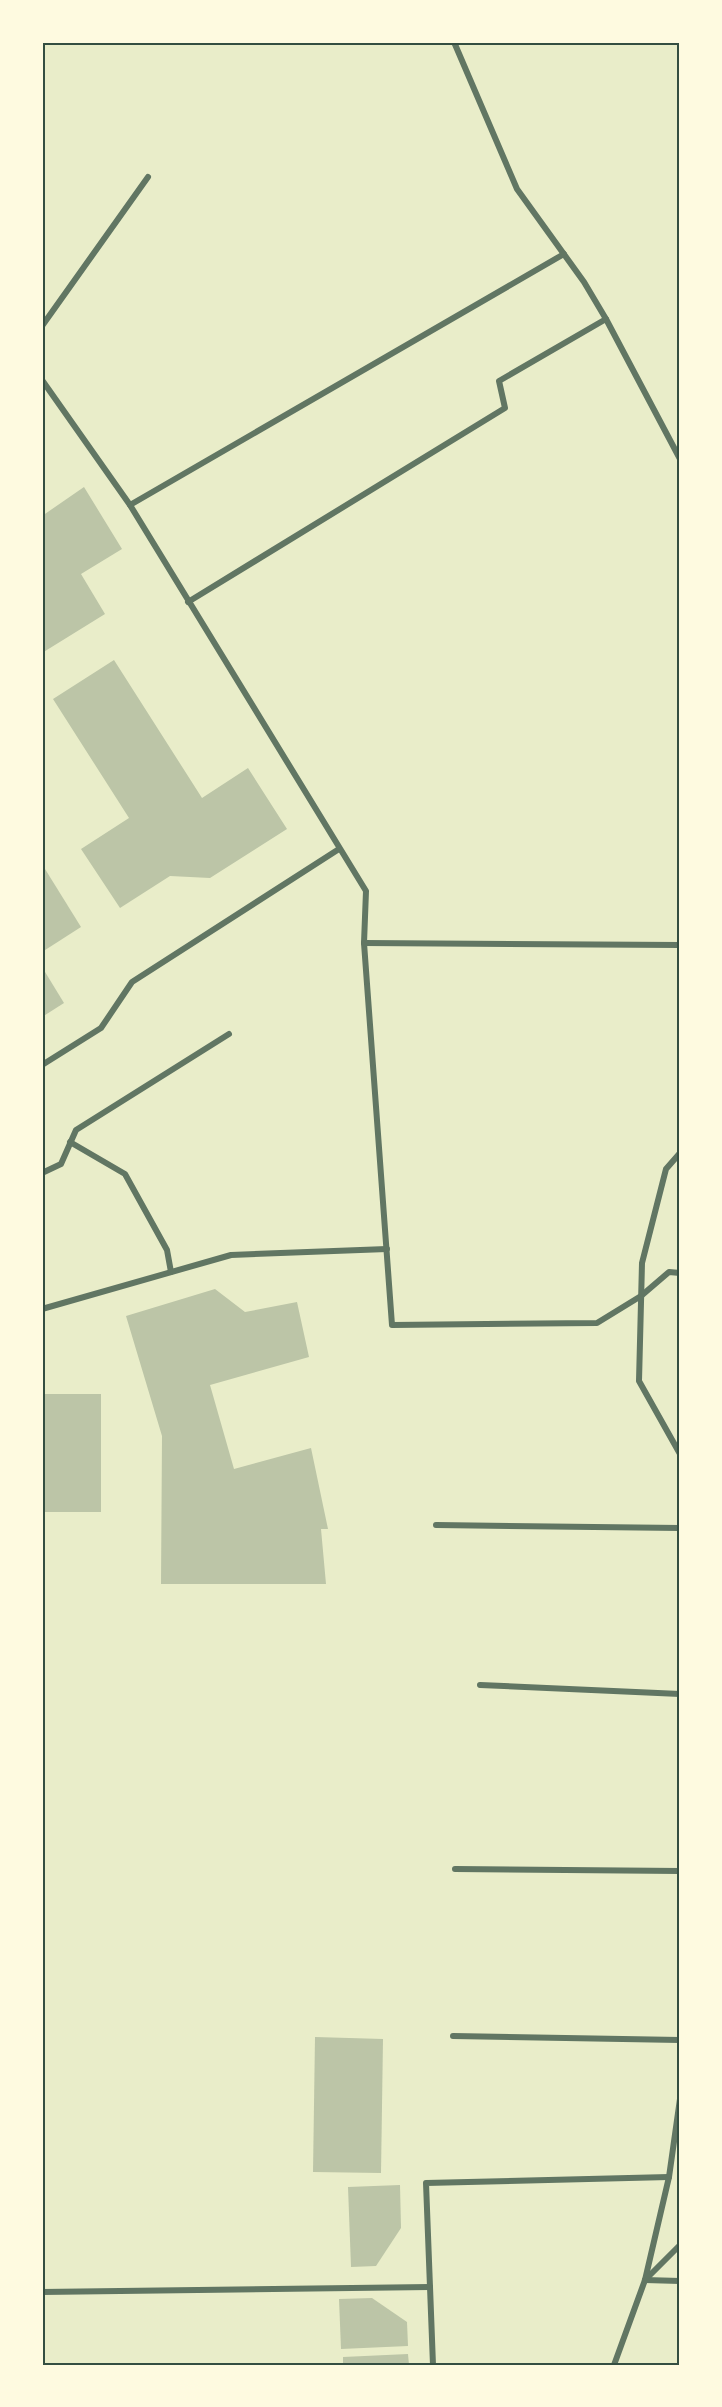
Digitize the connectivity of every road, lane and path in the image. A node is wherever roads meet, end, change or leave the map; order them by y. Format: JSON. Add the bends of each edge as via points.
{"nodes":[{"id":1,"x":453,"y":42,"type":"edge"},
{"id":2,"x":148,"y":177,"type":"dead end"},
{"id":3,"x":564,"y":254,"type":"junction"},
{"id":4,"x":606,"y":319,"type":"junction"},
{"id":5,"x":42,"y":326,"type":"edge"},
{"id":6,"x":42,"y":380,"type":"edge"},
{"id":7,"x":680,"y":459,"type":"edge"},
{"id":8,"x":130,"y":505,"type":"junction"},
{"id":9,"x":188,"y":602,"type":"junction"},
{"id":10,"x":339,"y":849,"type":"junction"},
{"id":11,"x":364,"y":943,"type":"junction"},
{"id":12,"x":680,"y":945,"type":"edge"},
{"id":13,"x":229,"y":1034,"type":"dead end"},
{"id":14,"x":42,"y":1065,"type":"edge"},
{"id":15,"x":70,"y":1142,"type":"junction"},
{"id":16,"x":680,"y":1153,"type":"edge"},
{"id":17,"x":42,"y":1173,"type":"edge"},
{"id":18,"x":387,"y":1249,"type":"junction"},
{"id":19,"x":171,"y":1272,"type":"junction"},
{"id":20,"x":680,"y":1273,"type":"edge"},
{"id":21,"x":641,"y":1296,"type":"junction"},
{"id":22,"x":42,"y":1309,"type":"edge"},
{"id":23,"x":680,"y":1454,"type":"edge"},
{"id":24,"x":436,"y":1525,"type":"dead end"},
{"id":25,"x":680,"y":1528,"type":"edge"},
{"id":26,"x":480,"y":1685,"type":"dead end"},
{"id":27,"x":680,"y":1694,"type":"edge"},
{"id":28,"x":455,"y":1869,"type":"dead end"},
{"id":29,"x":680,"y":1871,"type":"edge"},
{"id":30,"x":453,"y":2036,"type":"dead end"},
{"id":31,"x":680,"y":2040,"type":"edge"},
{"id":32,"x":680,"y":2099,"type":"edge"},
{"id":33,"x":669,"y":2177,"type":"junction"},
{"id":34,"x":680,"y":2245,"type":"edge"},
{"id":35,"x":645,"y":2280,"type":"junction"},
{"id":36,"x":680,"y":2281,"type":"edge"},
{"id":37,"x":430,"y":2287,"type":"junction"},
{"id":38,"x":42,"y":2292,"type":"edge"},
{"id":39,"x":433,"y":2365,"type":"edge"},
{"id":40,"x":614,"y":2365,"type":"edge"}],
"edges":[{"from":1,"to":3,"type":"street","via":[[517,189]]},
{"from":2,"to":5,"type":"street"},
{"from":3,"to":4,"type":"street"},
{"from":3,"to":8,"type":"street"},
{"from":4,"to":7,"type":"street"},
{"from":4,"to":9,"type":"street","via":[[499,381],[505,408]]},
{"from":6,"to":8,"type":"street"},
{"from":8,"to":9,"type":"street"},
{"from":9,"to":10,"type":"street"},
{"from":10,"to":11,"type":"street","via":[[366,891]]},
{"from":10,"to":14,"type":"street","via":[[132,982],[100,1028]]},
{"from":11,"to":12,"type":"street"},
{"from":11,"to":18,"type":"street"},
{"from":13,"to":15,"type":"street","via":[[76,1130]]},
{"from":15,"to":17,"type":"street","via":[[61,1164]]},
{"from":15,"to":19,"type":"street","via":[[125,1174],[167,1250]]},
{"from":16,"to":21,"type":"street","via":[[666,1169],[642,1263]]},
{"from":18,"to":19,"type":"street","via":[[231,1255]]},
{"from":18,"to":21,"type":"street","via":[[392,1325],[597,1323]]},
{"from":19,"to":22,"type":"street"},
{"from":20,"to":21,"type":"street","via":[[669,1272]]},
{"from":21,"to":23,"type":"street","via":[[639,1381]]},
{"from":24,"to":25,"type":"street"},
{"from":26,"to":27,"type":"street"},
{"from":28,"to":29,"type":"street"},
{"from":30,"to":31,"type":"street"},
{"from":32,"to":33,"type":"street"},
{"from":33,"to":35,"type":"street"},
{"from":33,"to":37,"type":"street","via":[[426,2183]]},
{"from":34,"to":35,"type":"street"},
{"from":35,"to":36,"type":"street"},
{"from":35,"to":40,"type":"street"},
{"from":37,"to":38,"type":"street"},
{"from":37,"to":39,"type":"street"}]}
